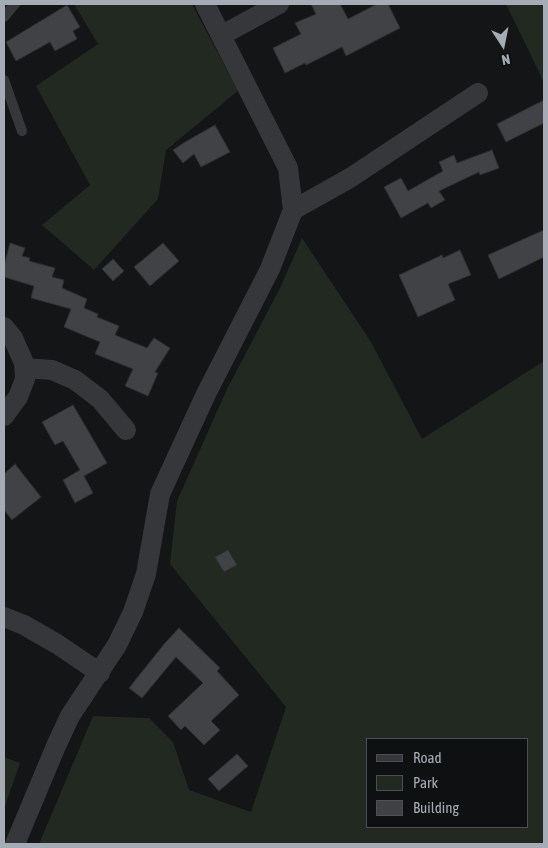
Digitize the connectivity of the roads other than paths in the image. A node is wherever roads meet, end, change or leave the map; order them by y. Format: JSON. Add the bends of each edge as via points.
{"nodes":[{"id":1,"x":15,"y":4,"type":"edge"},
{"id":2,"x":205,"y":4,"type":"edge"},
{"id":3,"x":279,"y":4,"type":"edge"},
{"id":4,"x":4,"y":17,"type":"edge"},
{"id":5,"x":222,"y":35,"type":"junction"},
{"id":6,"x":4,"y":80,"type":"edge"},
{"id":7,"x":478,"y":93,"type":"dead end"},
{"id":8,"x":22,"y":131,"type":"dead end"},
{"id":9,"x":293,"y":210,"type":"junction"},
{"id":10,"x":4,"y":327,"type":"edge"},
{"id":11,"x":25,"y":368,"type":"junction"},
{"id":12,"x":4,"y":416,"type":"edge"},
{"id":13,"x":126,"y":430,"type":"dead end"},
{"id":14,"x":4,"y":617,"type":"edge"},
{"id":15,"x":100,"y":673,"type":"junction"},
{"id":16,"x":15,"y":844,"type":"edge"}],
"edges":[{"from":1,"to":4,"type":"lane"},
{"from":2,"to":5,"type":"street"},
{"from":3,"to":5,"type":"street"},
{"from":5,"to":9,"type":"street","via":[[288,168]]},
{"from":6,"to":8,"type":"lane"},
{"from":7,"to":9,"type":"street","via":[[350,178]]},
{"from":9,"to":15,"type":"street","via":[[270,269],[206,394],[160,494],[139,596],[117,645]]},
{"from":10,"to":11,"type":"street","via":[[16,344]]},
{"from":11,"to":12,"type":"street","via":[[25,379],[18,397]]},
{"from":11,"to":13,"type":"street","via":[[52,370],[75,380],[100,399]]},
{"from":14,"to":15,"type":"street","via":[[40,634]]},
{"from":15,"to":16,"type":"street","via":[[70,716]]}]}
